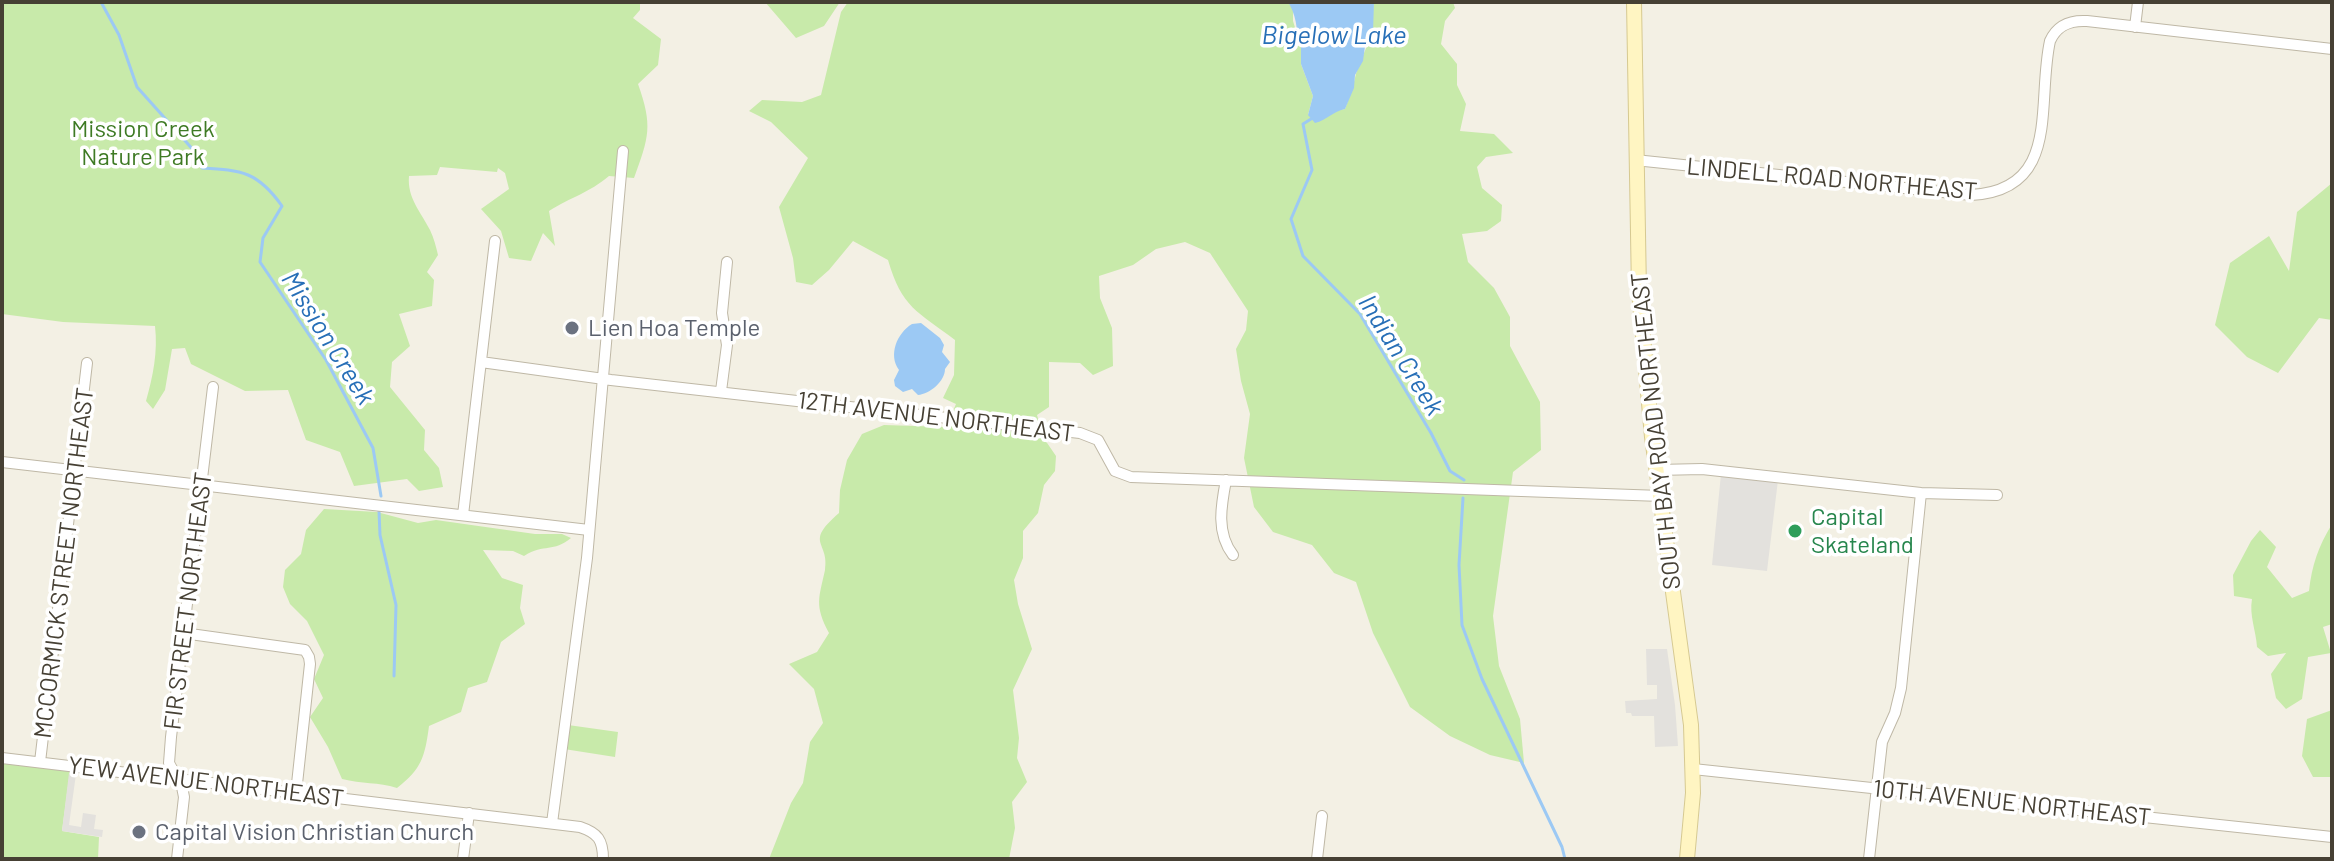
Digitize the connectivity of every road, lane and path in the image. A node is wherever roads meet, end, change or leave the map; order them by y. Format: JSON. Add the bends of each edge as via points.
{"nodes":[{"id":1,"x":1634,"y":2,"type":"edge"},
{"id":2,"x":2138,"y":2,"type":"edge"},
{"id":3,"x":2135,"y":27,"type":"junction"},
{"id":4,"x":2332,"y":49,"type":"edge"},
{"id":5,"x":623,"y":151,"type":"dead end"},
{"id":6,"x":1635,"y":160,"type":"junction"},
{"id":7,"x":495,"y":241,"type":"dead end"},
{"id":8,"x":727,"y":262,"type":"dead end"},
{"id":9,"x":481,"y":362,"type":"junction"},
{"id":10,"x":87,"y":363,"type":"dead end"},
{"id":11,"x":603,"y":377,"type":"junction"},
{"id":12,"x":213,"y":387,"type":"dead end"},
{"id":13,"x":721,"y":391,"type":"junction"},
{"id":14,"x":2,"y":462,"type":"edge"},
{"id":15,"x":75,"y":470,"type":"junction"},
{"id":16,"x":1657,"y":470,"type":"junction"},
{"id":17,"x":1226,"y":480,"type":"junction"},
{"id":18,"x":202,"y":484,"type":"junction"},
{"id":19,"x":1921,"y":493,"type":"junction"},
{"id":20,"x":1997,"y":495,"type":"dead end"},
{"id":21,"x":1661,"y":496,"type":"junction"},
{"id":22,"x":463,"y":515,"type":"junction"},
{"id":23,"x":590,"y":525,"type":"junction"},
{"id":24,"x":1233,"y":555,"type":"dead end"},
{"id":25,"x":183,"y":633,"type":"junction"},
{"id":26,"x":2,"y":758,"type":"edge"},
{"id":27,"x":40,"y":762,"type":"junction"},
{"id":28,"x":1693,"y":769,"type":"junction"},
{"id":29,"x":177,"y":779,"type":"junction"},
{"id":30,"x":1876,"y":789,"type":"junction"},
{"id":31,"x":296,"y":793,"type":"junction"},
{"id":32,"x":469,"y":813,"type":"junction"},
{"id":33,"x":1322,"y":816,"type":"dead end"},
{"id":34,"x":552,"y":823,"type":"junction"},
{"id":35,"x":2332,"y":837,"type":"edge"},
{"id":36,"x":177,"y":859,"type":"edge"},
{"id":37,"x":463,"y":859,"type":"edge"},
{"id":38,"x":603,"y":859,"type":"edge"},
{"id":39,"x":1317,"y":859,"type":"edge"},
{"id":40,"x":1687,"y":859,"type":"edge"},
{"id":41,"x":1869,"y":859,"type":"edge"}],
"edges":[{"from":1,"to":6,"type":"street","name":"SOUTH BAY ROAD NORTHEAST"},
{"from":2,"to":3,"type":"street"},
{"from":3,"to":4,"type":"street","name":"LINDELL ROAD NORTHEAST"},
{"from":3,"to":6,"type":"street","name":"LINDELL ROAD NORTHEAST","via":[[2076,20],[2057,29],[2049,48],[2035,157],[2017,183],[1990,194]]},
{"from":5,"to":11,"type":"street"},
{"from":6,"to":16,"type":"street","name":"SOUTH BAY ROAD NORTHEAST","via":[[1639,291]]},
{"from":7,"to":9,"type":"street"},
{"from":8,"to":13,"type":"street"},
{"from":9,"to":11,"type":"street","name":"12TH AVENUE NORTHEAST"},
{"from":9,"to":22,"type":"street"},
{"from":10,"to":15,"type":"street","name":"MCCORMICK STREET NORTHEAST"},
{"from":11,"to":13,"type":"street","name":"12TH AVENUE NORTHEAST"},
{"from":11,"to":23,"type":"street"},
{"from":12,"to":18,"type":"street","name":"FIR STREET NORTHEAST"},
{"from":13,"to":17,"type":"street","name":"12TH AVENUE NORTHEAST","via":[[1080,433],[1098,440],[1115,471],[1131,477]]},
{"from":14,"to":15,"type":"street"},
{"from":15,"to":18,"type":"street"},
{"from":15,"to":27,"type":"street","name":"MCCORMICK STREET NORTHEAST"},
{"from":16,"to":19,"type":"street","via":[[1702,469]]},
{"from":16,"to":21,"type":"street","name":"SOUTH BAY ROAD NORTHEAST"},
{"from":17,"to":21,"type":"street","name":"12TH AVENUE NORTHEAST"},
{"from":17,"to":24,"type":"street","via":[[1221,527]]},
{"from":18,"to":22,"type":"street"},
{"from":18,"to":25,"type":"street","name":"FIR STREET NORTHEAST"},
{"from":19,"to":20,"type":"street"},
{"from":19,"to":30,"type":"street","via":[[1901,688],[1882,742]]},
{"from":21,"to":28,"type":"street","name":"SOUTH BAY ROAD NORTHEAST"},
{"from":22,"to":23,"type":"street"},
{"from":23,"to":34,"type":"street"},
{"from":25,"to":29,"type":"street","name":"FIR STREET NORTHEAST","via":[[169,763]]},
{"from":25,"to":31,"type":"street","via":[[305,650],[309,657]]},
{"from":26,"to":27,"type":"street","name":"YEW AVENUE NORTHEAST"},
{"from":27,"to":29,"type":"street","name":"YEW AVENUE NORTHEAST"},
{"from":28,"to":30,"type":"street","name":"10TH AVENUE NORTHEAST"},
{"from":28,"to":40,"type":"street","name":"SOUTH BAY ROAD NORTHEAST"},
{"from":29,"to":31,"type":"street","name":"YEW AVENUE NORTHEAST"},
{"from":29,"to":36,"type":"street","name":"FIR STREET NORTHEAST","via":[[184,797]]},
{"from":30,"to":35,"type":"street","name":"10TH AVENUE NORTHEAST"},
{"from":30,"to":41,"type":"street"},
{"from":31,"to":32,"type":"street","name":"YEW AVENUE NORTHEAST"},
{"from":32,"to":34,"type":"street","name":"YEW AVENUE NORTHEAST"},
{"from":32,"to":37,"type":"street"},
{"from":33,"to":39,"type":"street"},
{"from":34,"to":38,"type":"street","name":"YEW AVENUE NORTHEAST","via":[[595,832]]}]}
